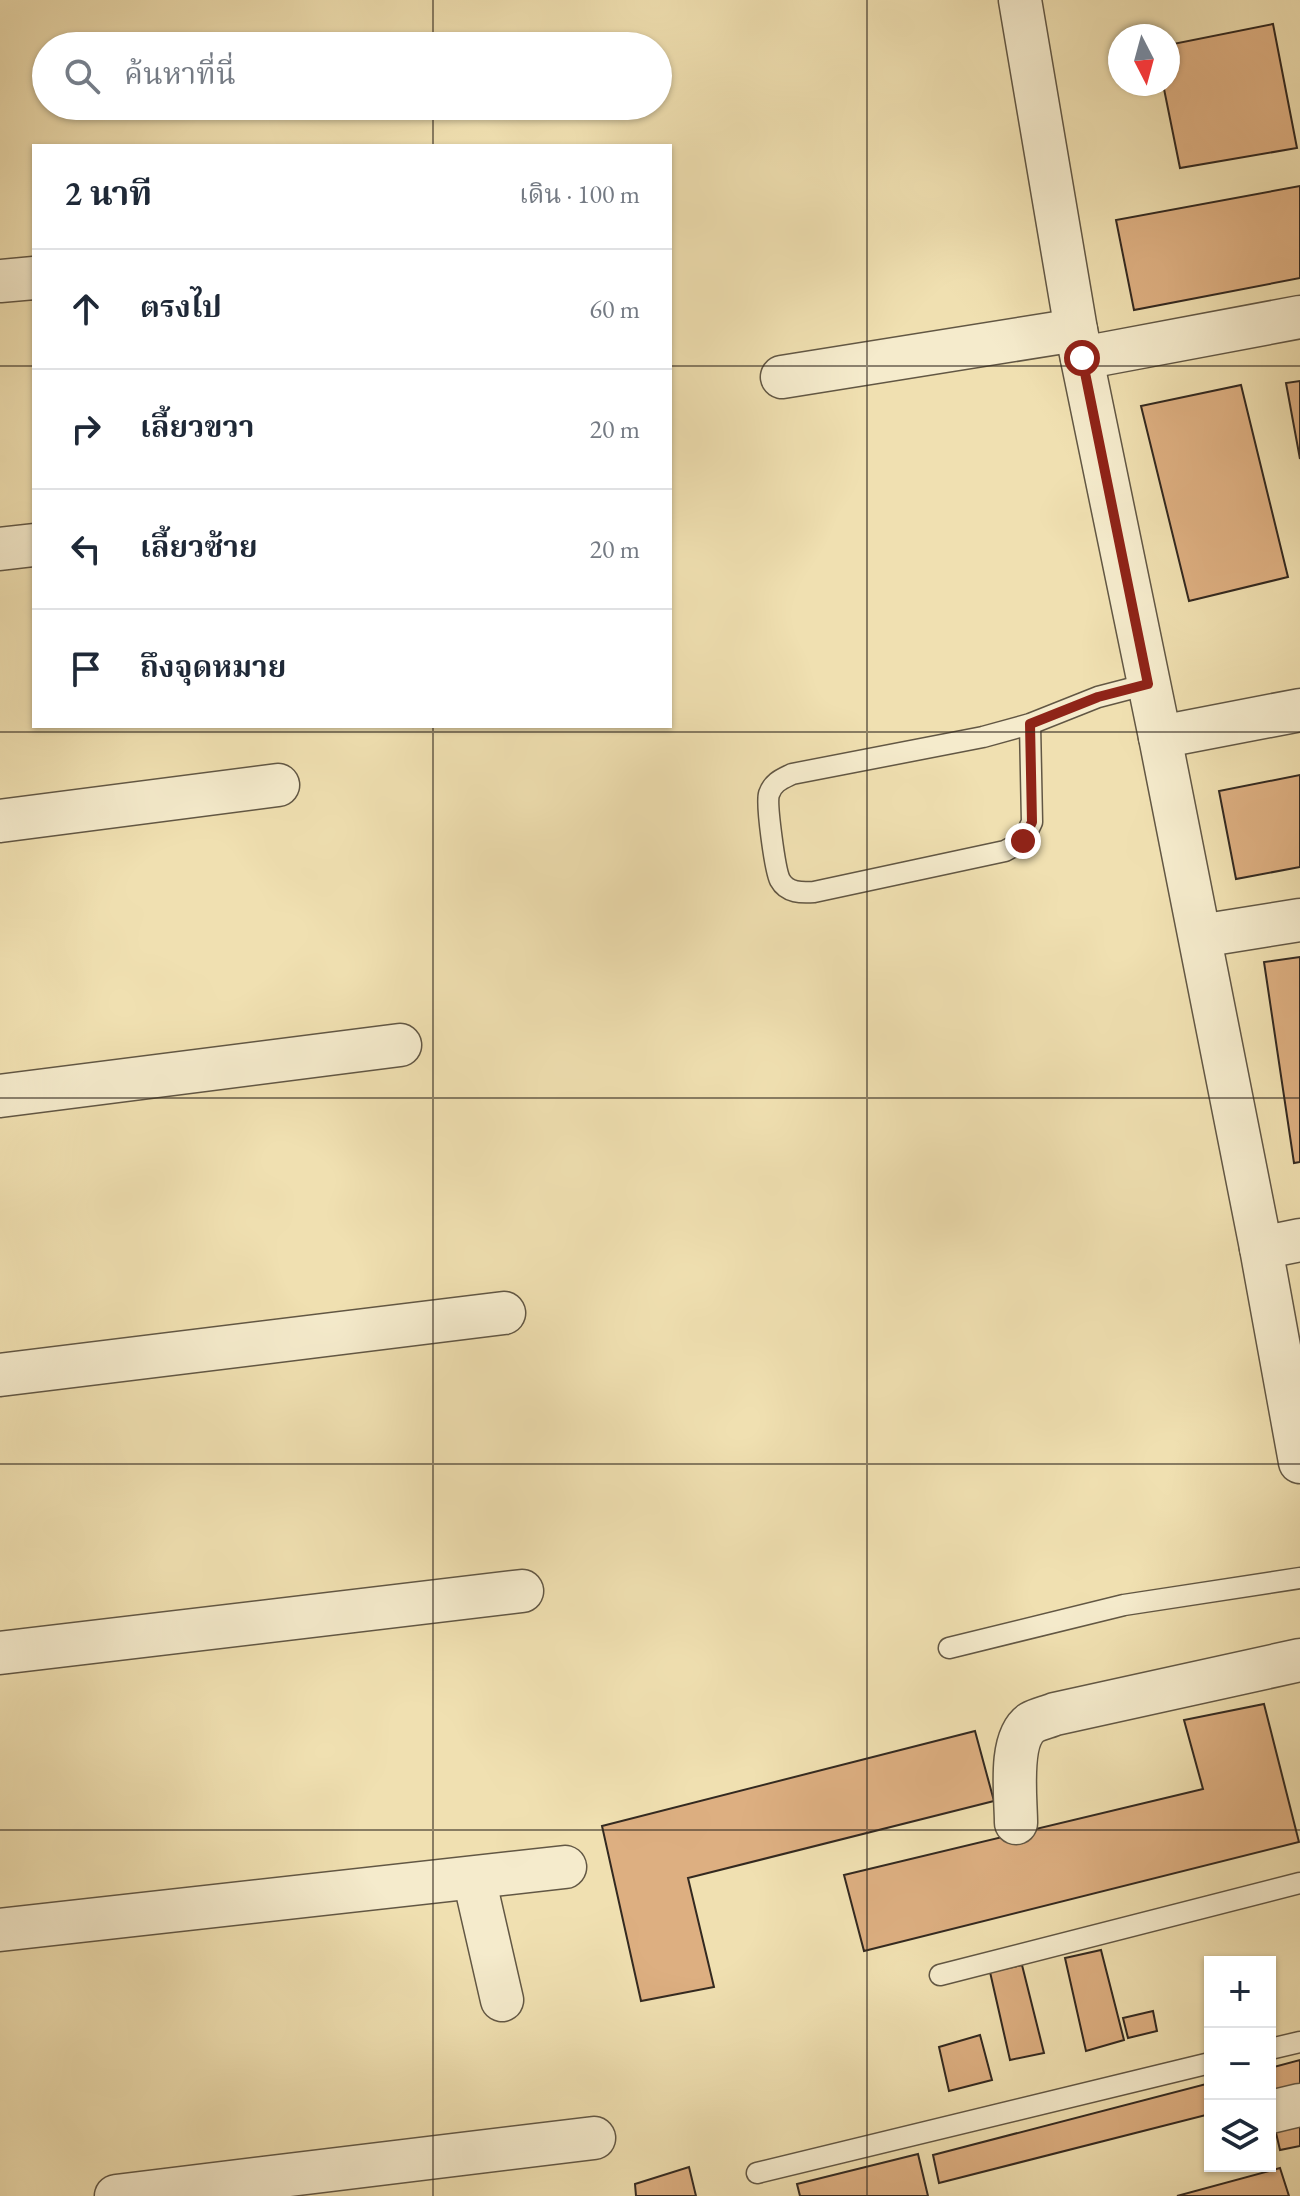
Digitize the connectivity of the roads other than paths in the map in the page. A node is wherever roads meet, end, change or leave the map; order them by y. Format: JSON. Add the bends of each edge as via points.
{"nodes":[{"id":1,"x":1020,"y":0,"type":"edge"},
{"id":2,"x":32,"y":278,"type":"edge"},
{"id":3,"x":0,"y":281,"type":"edge"},
{"id":4,"x":1300,"y":317,"type":"edge"},
{"id":5,"x":1079,"y":344,"type":"junction"},
{"id":6,"x":782,"y":377,"type":"dead end"},
{"id":7,"x":32,"y":545,"type":"edge"},
{"id":8,"x":0,"y":549,"type":"edge"},
{"id":9,"x":1148,"y":684,"type":"junction"},
{"id":10,"x":1300,"y":710,"type":"edge"},
{"id":11,"x":1030,"y":724,"type":"junction"},
{"id":12,"x":1160,"y":737,"type":"junction"},
{"id":13,"x":278,"y":785,"type":"dead end"},
{"id":14,"x":0,"y":821,"type":"edge"},
{"id":15,"x":1300,"y":920,"type":"edge"},
{"id":16,"x":1200,"y":936,"type":"junction"},
{"id":17,"x":400,"y":1045,"type":"dead end"},
{"id":18,"x":0,"y":1096,"type":"edge"},
{"id":19,"x":1280,"y":1244,"type":"edge"},
{"id":20,"x":504,"y":1313,"type":"dead end"},
{"id":21,"x":0,"y":1375,"type":"edge"},
{"id":22,"x":1300,"y":1462,"type":"edge"},
{"id":23,"x":1300,"y":1578,"type":"edge"},
{"id":24,"x":522,"y":1591,"type":"dead end"},
{"id":25,"x":949,"y":1648,"type":"dead end"},
{"id":26,"x":0,"y":1653,"type":"edge"},
{"id":27,"x":1300,"y":1660,"type":"edge"},
{"id":28,"x":1016,"y":1823,"type":"dead end"},
{"id":29,"x":565,"y":1867,"type":"dead end"},
{"id":30,"x":474,"y":1878,"type":"junction"},
{"id":31,"x":1300,"y":1883,"type":"edge"},
{"id":32,"x":0,"y":1930,"type":"edge"},
{"id":33,"x":940,"y":1975,"type":"dead end"},
{"id":34,"x":502,"y":2000,"type":"dead end"},
{"id":35,"x":1300,"y":2042,"type":"edge"},
{"id":36,"x":1276,"y":2048,"type":"edge"},
{"id":37,"x":1204,"y":2064,"type":"edge"},
{"id":38,"x":1300,"y":2105,"type":"edge"},
{"id":39,"x":1276,"y":2111,"type":"edge"},
{"id":40,"x":594,"y":2138,"type":"dead end"},
{"id":41,"x":757,"y":2173,"type":"dead end"},
{"id":42,"x":116,"y":2196,"type":"edge"}],
"edges":[{"from":1,"to":5,"type":"street"},
{"from":2,"to":3,"type":"street"},
{"from":4,"to":5,"type":"street"},
{"from":5,"to":6,"type":"street"},
{"from":5,"to":9,"type":"street"},
{"from":7,"to":8,"type":"street"},
{"from":9,"to":11,"type":"lane"},
{"from":9,"to":12,"type":"street"},
{"from":10,"to":12,"type":"street"},
{"from":11,"to":11,"type":"lane","via":[[792,774],[776,782],[768,795],[780,880],[799,893],[814,892],[1005,851],[1023,841],[1032,822]]},
{"from":12,"to":16,"type":"street"},
{"from":13,"to":14,"type":"street"},
{"from":15,"to":16,"type":"street"},
{"from":16,"to":19,"type":"street"},
{"from":17,"to":18,"type":"street"},
{"from":19,"to":22,"type":"street"},
{"from":20,"to":21,"type":"street"},
{"from":23,"to":25,"type":"lane","via":[[1124,1605]]},
{"from":24,"to":26,"type":"street"},
{"from":27,"to":28,"type":"street","via":[[1030,1724],[1015,1760]]},
{"from":29,"to":30,"type":"street"},
{"from":30,"to":32,"type":"street"},
{"from":30,"to":34,"type":"street"},
{"from":31,"to":33,"type":"lane"},
{"from":35,"to":36,"type":"lane"},
{"from":37,"to":41,"type":"lane"},
{"from":38,"to":39,"type":"street"},
{"from":40,"to":42,"type":"street"}]}
